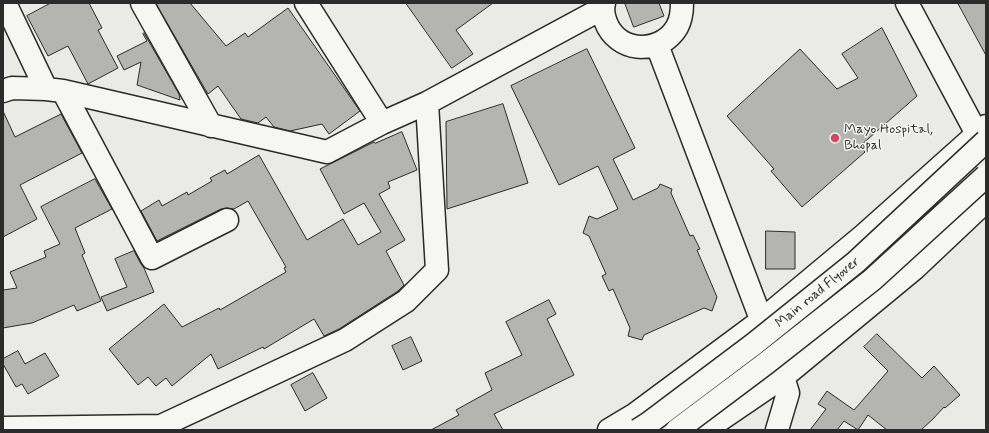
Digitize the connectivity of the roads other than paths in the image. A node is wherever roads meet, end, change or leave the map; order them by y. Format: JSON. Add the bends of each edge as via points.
{"nodes":[{"id":1,"x":5,"y":3,"type":"edge"},
{"id":2,"x":142,"y":3,"type":"edge"},
{"id":3,"x":306,"y":3,"type":"edge"},
{"id":4,"x":682,"y":3,"type":"edge"},
{"id":5,"x":907,"y":3,"type":"edge"},
{"id":6,"x":603,"y":6,"type":"edge"},
{"id":7,"x":657,"y":45,"type":"junction"},
{"id":8,"x":54,"y":90,"type":"junction"},
{"id":9,"x":3,"y":92,"type":"edge"},
{"id":10,"x":427,"y":103,"type":"junction"},
{"id":11,"x":382,"y":123,"type":"junction"},
{"id":12,"x":211,"y":126,"type":"junction"},
{"id":13,"x":983,"y":134,"type":"edge"},
{"id":14,"x":986,"y":176,"type":"edge"},
{"id":15,"x":986,"y":201,"type":"edge"},
{"id":16,"x":227,"y":220,"type":"dead end"},
{"id":17,"x":762,"y":320,"type":"junction"},
{"id":18,"x":783,"y":377,"type":"junction"},
{"id":19,"x":3,"y":428,"type":"edge"},
{"id":20,"x":609,"y":430,"type":"edge"},
{"id":21,"x":638,"y":430,"type":"edge"},
{"id":22,"x":677,"y":430,"type":"edge"},
{"id":23,"x":705,"y":430,"type":"edge"},
{"id":24,"x":777,"y":430,"type":"edge"}],
"edges":[{"from":1,"to":8,"type":"street"},
{"from":2,"to":12,"type":"street"},
{"from":3,"to":11,"type":"street"},
{"from":4,"to":7,"type":"street","via":[[682,14],[677,27],[669,38]]},
{"from":5,"to":13,"type":"street"},
{"from":6,"to":7,"type":"street","via":[[605,20],[611,32],[620,41],[632,46]]},
{"from":6,"to":10,"type":"street"},
{"from":7,"to":17,"type":"street"},
{"from":8,"to":9,"type":"street","via":[[12,88]]},
{"from":8,"to":12,"type":"street"},
{"from":8,"to":16,"type":"street","via":[[152,258]]},
{"from":10,"to":11,"type":"street"},
{"from":10,"to":19,"type":"street","via":[[437,270],[406,301],[345,340],[161,426]]},
{"from":11,"to":12,"type":"street","via":[[327,152]]},
{"from":13,"to":17,"type":"street"},
{"from":13,"to":21,"type":"street","name":"Main road Flyover","bridge":true,"via":[[856,262],[754,344]]},
{"from":14,"to":22,"type":"street","name":"Main road Flyover","bridge":true,"via":[[872,280]]},
{"from":15,"to":18,"type":"street","via":[[915,268]]},
{"from":17,"to":18,"type":"street"},
{"from":17,"to":20,"type":"street","via":[[634,415]]},
{"from":18,"to":23,"type":"street"},
{"from":18,"to":24,"type":"street","via":[[788,393]]}]}
